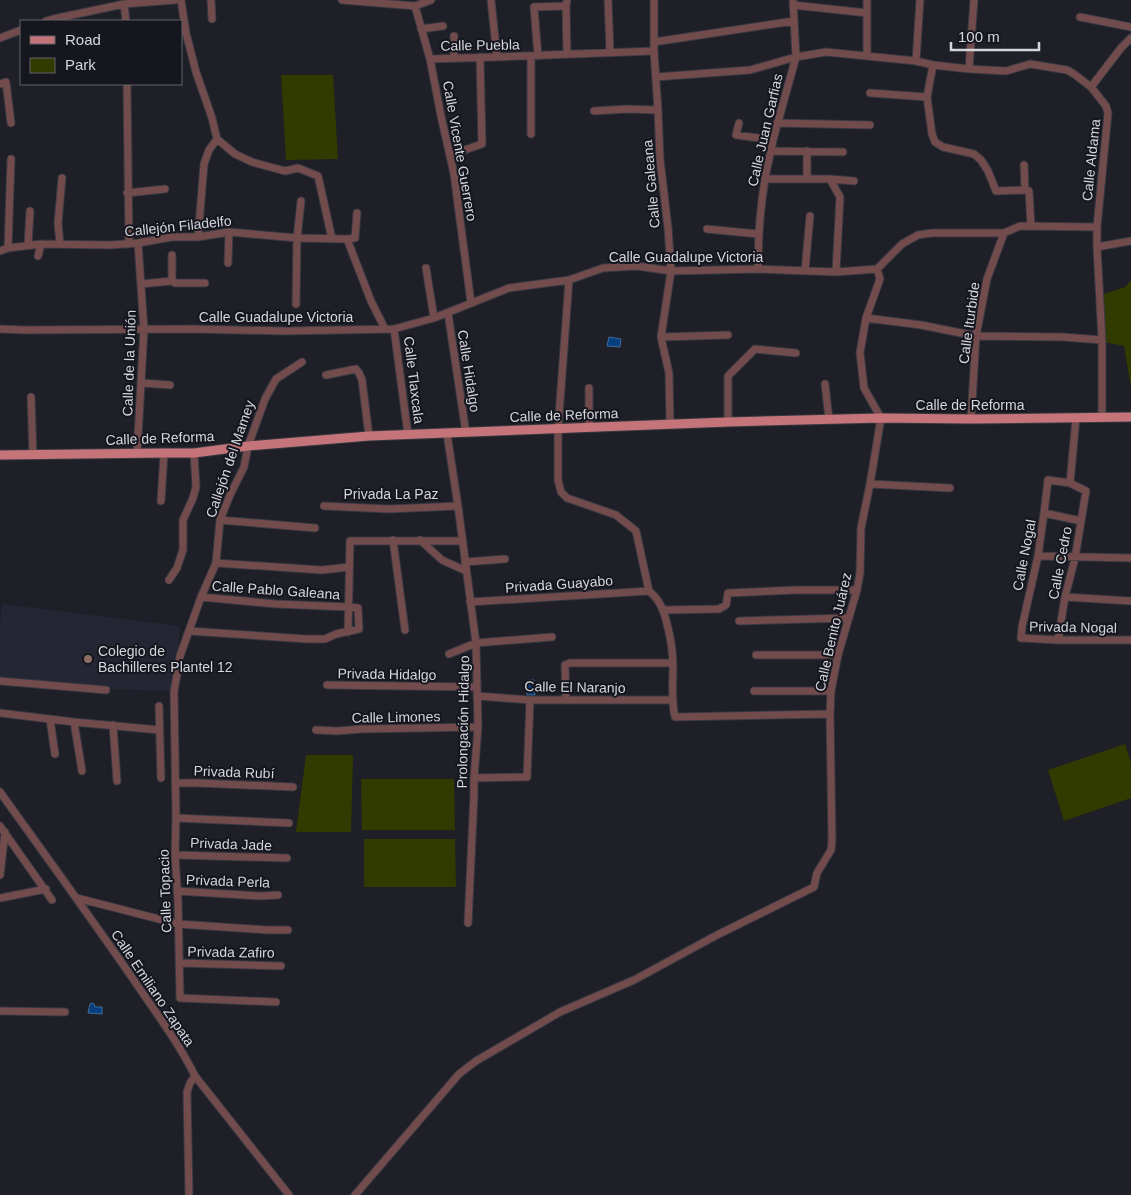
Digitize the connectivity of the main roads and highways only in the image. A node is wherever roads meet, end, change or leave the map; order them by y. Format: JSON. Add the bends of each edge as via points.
{"nodes":[{"id":1,"x":1131,"y":417,"type":"edge"},
{"id":2,"x":0,"y":455,"type":"edge"}],
"edges":[{"from":1,"to":2,"type":"main road","name":"Calle de Reforma","via":[[728,422],[369,436],[194,453]]}]}
